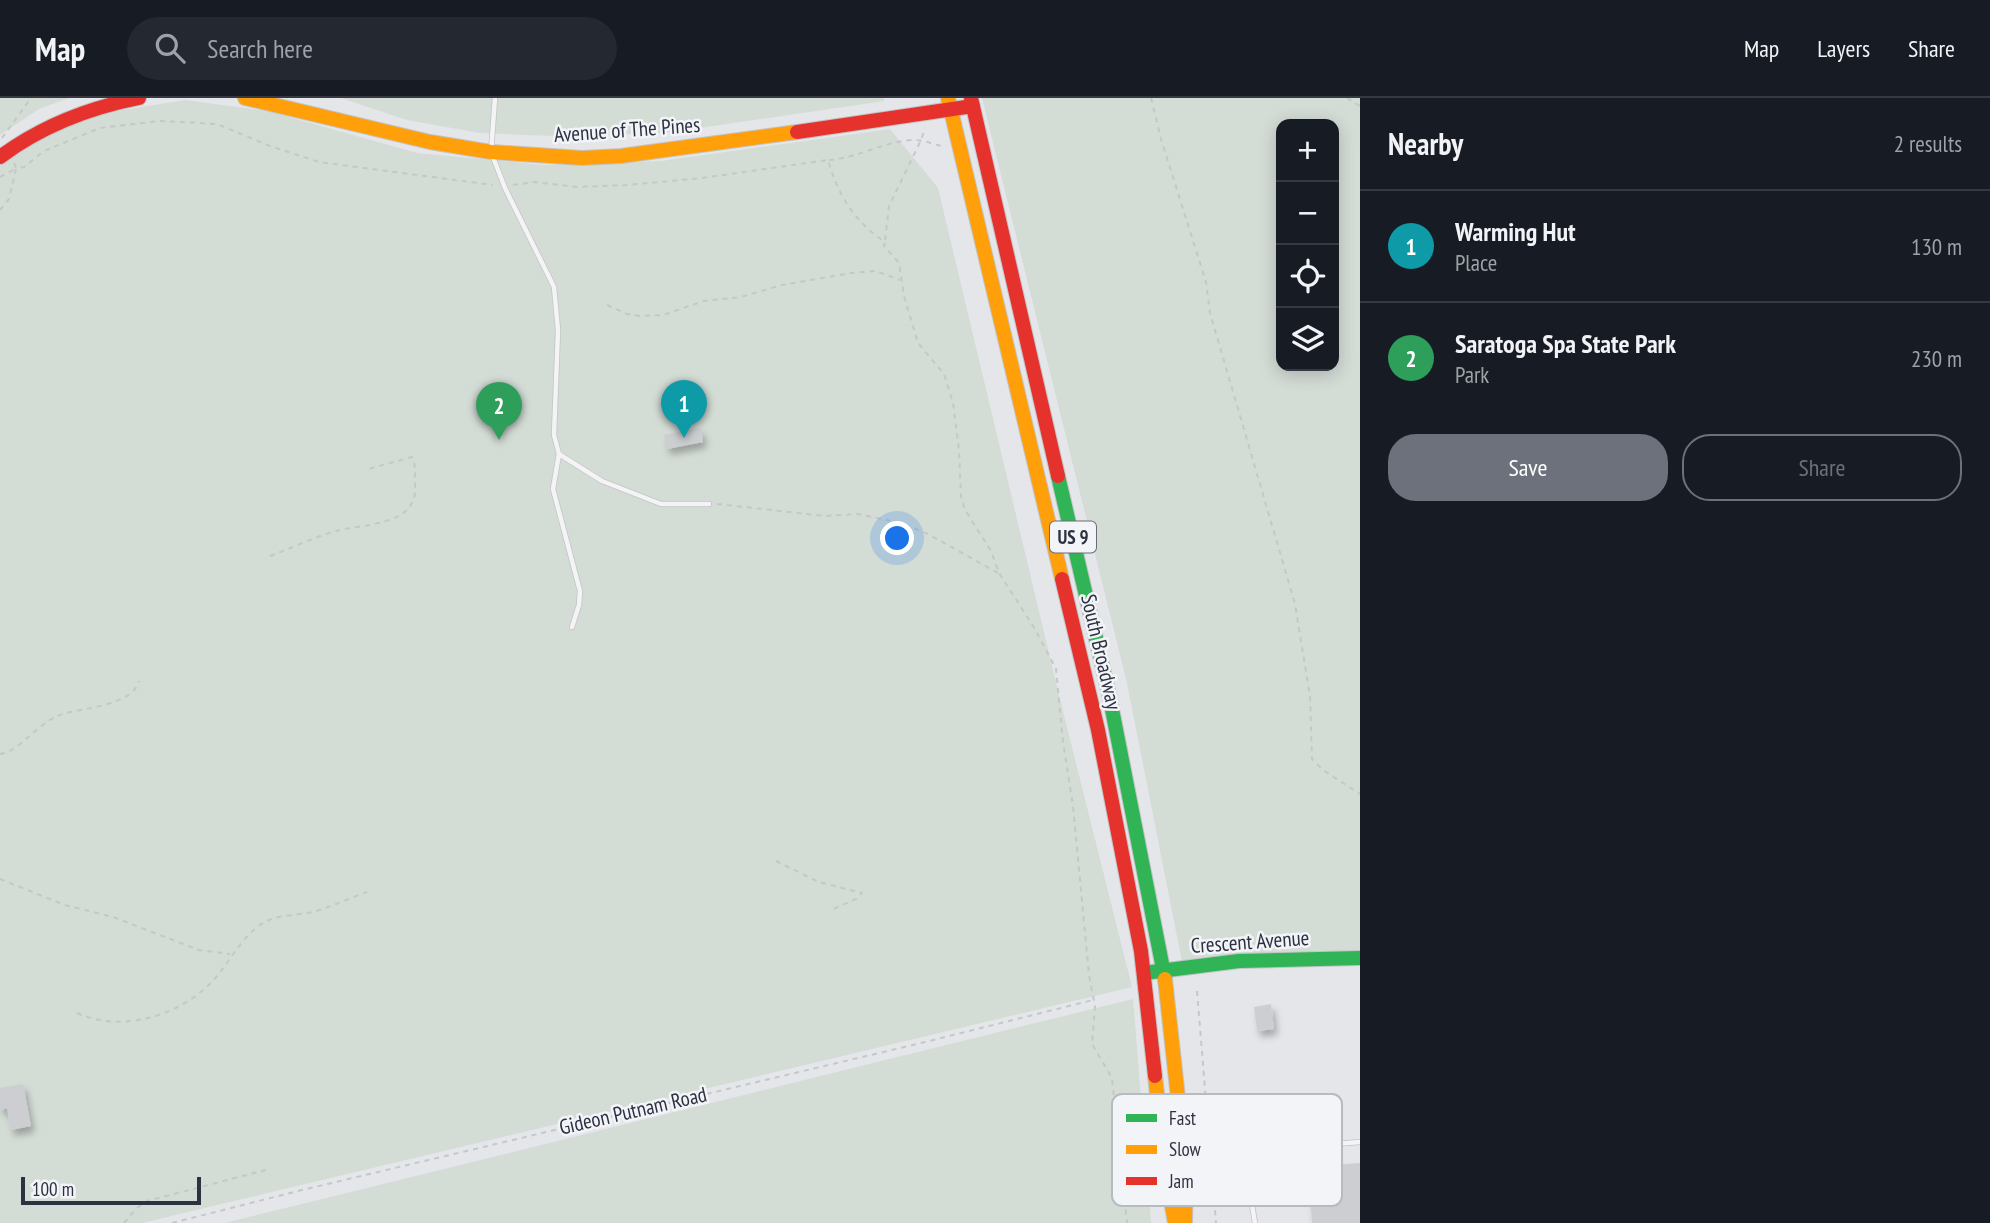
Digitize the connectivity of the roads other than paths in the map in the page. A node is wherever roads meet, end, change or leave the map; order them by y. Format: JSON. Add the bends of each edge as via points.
{"nodes":[{"id":1,"x":139,"y":98,"type":"edge"},
{"id":2,"x":245,"y":98,"type":"edge"},
{"id":3,"x":495,"y":98,"type":"edge"},
{"id":4,"x":972,"y":102,"type":"edge"},
{"id":5,"x":950,"y":104,"type":"edge"},
{"id":6,"x":491,"y":152,"type":"junction"},
{"id":7,"x":0,"y":157,"type":"edge"},
{"id":8,"x":559,"y":454,"type":"junction"},
{"id":9,"x":709,"y":504,"type":"road end"},
{"id":10,"x":572,"y":627,"type":"dead end"},
{"id":11,"x":1360,"y":958,"type":"edge"},
{"id":12,"x":1164,"y":971,"type":"junction"},
{"id":13,"x":1144,"y":973,"type":"junction"},
{"id":14,"x":1157,"y":1094,"type":"edge"},
{"id":15,"x":1177,"y":1094,"type":"edge"},
{"id":16,"x":1360,"y":1142,"type":"edge"},
{"id":17,"x":1342,"y":1143,"type":"edge"}],
"edges":[{"from":1,"to":7,"type":"main road","via":[[65,120]]},
{"from":2,"to":6,"type":"main road","name":"Avenue of The Pines"},
{"from":3,"to":6,"type":"lane"},
{"from":4,"to":5,"type":"main road","name":"Avenue of The Pines"},
{"from":4,"to":12,"type":"main road","name":"South Broadway","number":"US 9","via":[[1109,694]]},
{"from":5,"to":6,"type":"main road","name":"Avenue of The Pines","via":[[621,156]]},
{"from":5,"to":13,"type":"main road","name":"South Broadway","number":"US 9","via":[[1098,730]]},
{"from":6,"to":8,"type":"lane","via":[[554,287],[558,330],[554,435]]},
{"from":8,"to":9,"type":"lane","via":[[602,481],[662,503]]},
{"from":8,"to":10,"type":"lane","via":[[553,489],[580,591]]},
{"from":11,"to":12,"type":"main road","name":"Crescent Avenue","via":[[1252,960]]},
{"from":12,"to":13,"type":"main road","name":"Crescent Avenue"},
{"from":12,"to":15,"type":"main road","name":"South Broadway","number":"US 9"},
{"from":13,"to":14,"type":"main road","name":"South Broadway","number":"US 9"},
{"from":16,"to":17,"type":"lane"}]}
